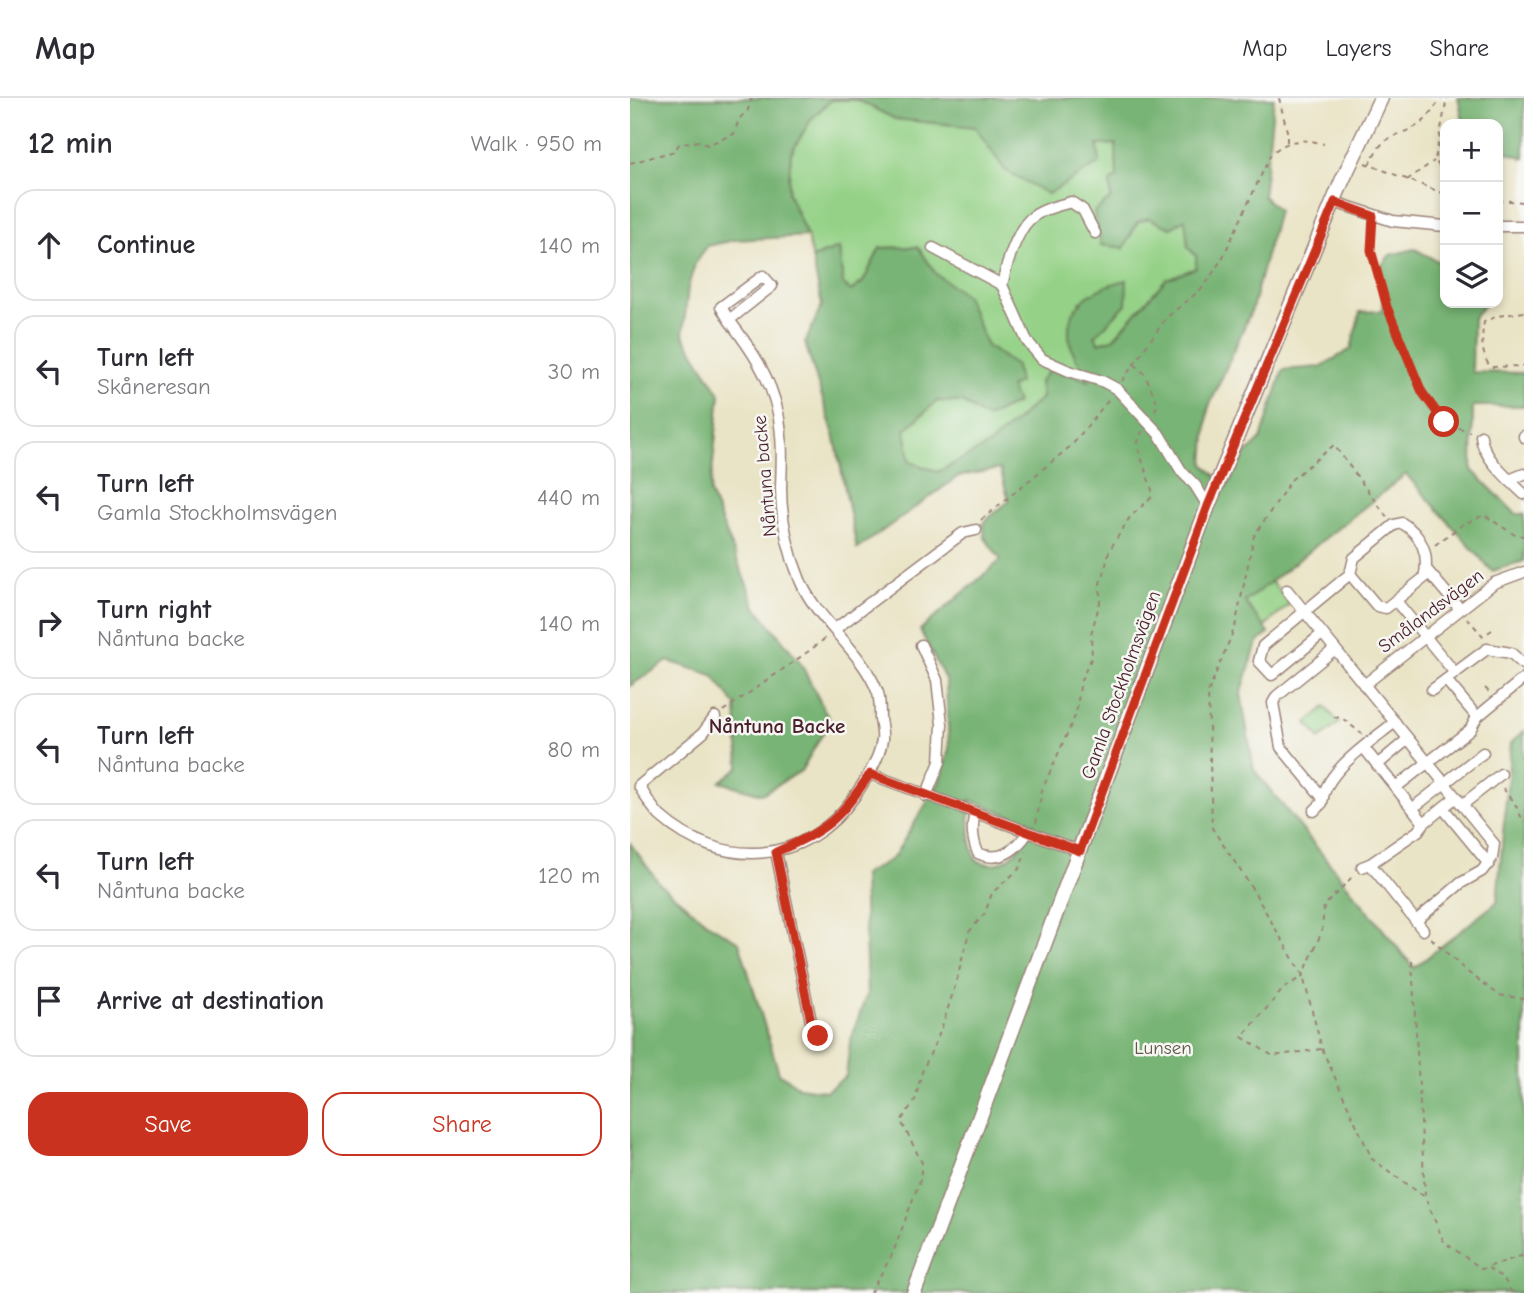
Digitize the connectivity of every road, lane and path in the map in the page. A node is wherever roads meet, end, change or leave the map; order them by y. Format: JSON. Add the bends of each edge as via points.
{"nodes":[{"id":1,"x":754,"y":98,"type":"edge"},
{"id":2,"x":1279,"y":98,"type":"edge"},
{"id":3,"x":1381,"y":98,"type":"edge"},
{"id":4,"x":1442,"y":98,"type":"edge"},
{"id":5,"x":1447,"y":98,"type":"edge"},
{"id":6,"x":1287,"y":142,"type":"junction"},
{"id":7,"x":1324,"y":144,"type":"dead end"},
{"id":8,"x":1435,"y":160,"type":"junction"},
{"id":9,"x":630,"y":163,"type":"edge"},
{"id":10,"x":1364,"y":163,"type":"dead end"},
{"id":11,"x":1369,"y":165,"type":"junction"},
{"id":12,"x":1440,"y":168,"type":"edge"},
{"id":13,"x":1406,"y":180,"type":"junction"},
{"id":14,"x":1440,"y":192,"type":"edge"},
{"id":15,"x":1503,"y":200,"type":"edge"},
{"id":16,"x":1335,"y":202,"type":"junction"},
{"id":17,"x":1524,"y":202,"type":"edge"},
{"id":18,"x":1373,"y":216,"type":"junction"},
{"id":19,"x":1440,"y":226,"type":"edge"},
{"id":20,"x":1503,"y":226,"type":"edge"},
{"id":21,"x":1524,"y":226,"type":"edge"},
{"id":22,"x":1095,"y":233,"type":"dead end"},
{"id":23,"x":933,"y":248,"type":"dead end"},
{"id":24,"x":1002,"y":285,"type":"junction"},
{"id":25,"x":1524,"y":312,"type":"edge"},
{"id":26,"x":729,"y":320,"type":"junction"},
{"id":27,"x":1524,"y":366,"type":"edge"},
{"id":28,"x":1117,"y":388,"type":"junction"},
{"id":29,"x":1481,"y":436,"type":"joint"},
{"id":30,"x":1524,"y":474,"type":"edge"},
{"id":31,"x":1509,"y":480,"type":"junction"},
{"id":32,"x":1524,"y":494,"type":"edge"},
{"id":33,"x":1208,"y":506,"type":"junction"},
{"id":34,"x":1394,"y":525,"type":"junction"},
{"id":35,"x":976,"y":530,"type":"joint"},
{"id":36,"x":1524,"y":536,"type":"edge"},
{"id":37,"x":1426,"y":552,"type":"junction"},
{"id":38,"x":1426,"y":569,"type":"junction"},
{"id":39,"x":1524,"y":572,"type":"edge"},
{"id":40,"x":1350,"y":574,"type":"junction"},
{"id":41,"x":1287,"y":590,"type":"dead end"},
{"id":42,"x":1396,"y":601,"type":"junction"},
{"id":43,"x":1460,"y":609,"type":"junction"},
{"id":44,"x":1304,"y":612,"type":"junction"},
{"id":45,"x":835,"y":629,"type":"junction"},
{"id":46,"x":1487,"y":633,"type":"joint"},
{"id":47,"x":1322,"y":634,"type":"junction"},
{"id":48,"x":1425,"y":637,"type":"junction"},
{"id":49,"x":920,"y":645,"type":"dead end"},
{"id":50,"x":1335,"y":649,"type":"junction"},
{"id":51,"x":1487,"y":649,"type":"junction"},
{"id":52,"x":1524,"y":665,"type":"edge"},
{"id":53,"x":1450,"y":676,"type":"junction"},
{"id":54,"x":1524,"y":678,"type":"edge"},
{"id":55,"x":1364,"y":685,"type":"junction"},
{"id":56,"x":1432,"y":691,"type":"dead end"},
{"id":57,"x":715,"y":717,"type":"joint"},
{"id":58,"x":1334,"y":717,"type":"dead end"},
{"id":59,"x":1477,"y":717,"type":"junction"},
{"id":60,"x":1395,"y":722,"type":"junction"},
{"id":61,"x":1408,"y":739,"type":"junction"},
{"id":62,"x":1367,"y":745,"type":"junction"},
{"id":63,"x":1483,"y":753,"type":"dead end"},
{"id":64,"x":1427,"y":762,"type":"junction"},
{"id":65,"x":1377,"y":765,"type":"junction"},
{"id":66,"x":870,"y":774,"type":"junction"},
{"id":67,"x":1498,"y":777,"type":"joint"},
{"id":68,"x":1445,"y":783,"type":"junction"},
{"id":69,"x":1396,"y":787,"type":"junction"},
{"id":70,"x":926,"y":796,"type":"junction"},
{"id":71,"x":1322,"y":798,"type":"junction"},
{"id":72,"x":1418,"y":804,"type":"dead end"},
{"id":73,"x":1463,"y":805,"type":"junction"},
{"id":74,"x":1443,"y":808,"type":"junction"},
{"id":75,"x":1314,"y":811,"type":"dead end"},
{"id":76,"x":975,"y":813,"type":"junction"},
{"id":77,"x":1424,"y":823,"type":"junction"},
{"id":78,"x":1524,"y":823,"type":"edge"},
{"id":79,"x":1028,"y":832,"type":"junction"},
{"id":80,"x":1080,"y":851,"type":"junction"},
{"id":81,"x":776,"y":852,"type":"junction"},
{"id":82,"x":1489,"y":864,"type":"junction"},
{"id":83,"x":1366,"y":865,"type":"junction"},
{"id":84,"x":1420,"y":925,"type":"junction"},
{"id":85,"x":1412,"y":961,"type":"dead end"},
{"id":86,"x":1303,"y":976,"type":"junction"},
{"id":87,"x":1524,"y":999,"type":"edge"},
{"id":88,"x":818,"y":1036,"type":"dead end"},
{"id":89,"x":1322,"y":1049,"type":"junction"},
{"id":90,"x":1425,"y":1197,"type":"junction"},
{"id":91,"x":1524,"y":1255,"type":"edge"},
{"id":92,"x":1487,"y":1267,"type":"junction"},
{"id":93,"x":914,"y":1293,"type":"edge"},
{"id":94,"x":1512,"y":1293,"type":"edge"}],
"edges":[{"from":1,"to":9,"type":"path","via":[[734,134],[707,145],[699,141],[679,144],[675,151]]},
{"from":2,"to":6,"type":"path"},
{"from":3,"to":16,"type":"main road","name":"Gamla Stockholmsvägen"},
{"from":4,"to":11,"type":"path","via":[[1422,123],[1377,147]]},
{"from":5,"to":8,"type":"path"},
{"from":6,"to":7,"type":"path","via":[[1299,139]]},
{"from":6,"to":28,"type":"path","via":[[1271,154],[1204,287],[1166,318]]},
{"from":8,"to":12,"type":"path"},
{"from":8,"to":13,"type":"path"},
{"from":10,"to":11,"type":"path"},
{"from":11,"to":13,"type":"path"},
{"from":13,"to":14,"type":"path"},
{"from":15,"to":17,"type":"path"},
{"from":16,"to":18,"type":"street"},
{"from":16,"to":33,"type":"main road","name":"Gamla Stockholmsvägen"},
{"from":18,"to":19,"type":"street"},
{"from":18,"to":29,"type":"path","via":[[1371,250],[1387,307],[1422,392],[1444,422]]},
{"from":20,"to":21,"type":"street"},
{"from":22,"to":24,"type":"street","via":[[1083,210],[1071,202],[1047,209],[1030,220],[1014,246]]},
{"from":23,"to":24,"type":"street"},
{"from":24,"to":28,"type":"street","via":[[1027,341],[1042,359]]},
{"from":25,"to":27,"type":"path","via":[[1484,322],[1482,337],[1483,357],[1490,367]]},
{"from":26,"to":26,"type":"street","via":[[772,286],[763,276],[721,307]]},
{"from":26,"to":45,"type":"street","name":"Nåntuna backe","via":[[759,361],[778,412],[781,488],[793,562],[810,599]]},
{"from":28,"to":33,"type":"street","via":[[1159,434]]},
{"from":28,"to":35,"type":"path","via":[[1072,445],[980,520]]},
{"from":29,"to":31,"type":"street","via":[[1486,453]]},
{"from":30,"to":31,"type":"street"},
{"from":31,"to":32,"type":"street"},
{"from":33,"to":80,"type":"main road","name":"Gamla Stockholmsvägen"},
{"from":34,"to":37,"type":"street","via":[[1410,528]]},
{"from":34,"to":40,"type":"street","via":[[1354,558]]},
{"from":34,"to":86,"type":"path","via":[[1334,445],[1292,479],[1254,536],[1235,627],[1208,692],[1212,828]]},
{"from":35,"to":45,"type":"street","via":[[963,533]]},
{"from":36,"to":37,"type":"path","via":[[1484,515]]},
{"from":37,"to":38,"type":"street"},
{"from":38,"to":42,"type":"street","via":[[1424,578]]},
{"from":38,"to":43,"type":"street"},
{"from":39,"to":43,"type":"street","name":"Smålandsvägen","via":[[1494,583]]},
{"from":40,"to":42,"type":"street","via":[[1377,606],[1386,608]]},
{"from":40,"to":44,"type":"street"},
{"from":41,"to":44,"type":"street"},
{"from":42,"to":48,"type":"street"},
{"from":43,"to":46,"type":"path"},
{"from":43,"to":48,"type":"street","name":"Smålandsvägen"},
{"from":44,"to":47,"type":"street"},
{"from":44,"to":47,"type":"street","via":[[1263,646],[1259,661],[1272,675]]},
{"from":45,"to":57,"type":"path"},
{"from":45,"to":66,"type":"street","name":"Nåntuna backe","via":[[878,694],[882,740]]},
{"from":46,"to":51,"type":"street"},
{"from":47,"to":50,"type":"street"},
{"from":48,"to":53,"type":"street"},
{"from":48,"to":55,"type":"street","name":"Smålandsvägen"},
{"from":49,"to":70,"type":"street","via":[[937,680],[942,724],[940,762]]},
{"from":50,"to":55,"type":"street"},
{"from":50,"to":71,"type":"street","via":[[1273,703],[1281,747]]},
{"from":51,"to":52,"type":"street","via":[[1511,653]]},
{"from":51,"to":53,"type":"street"},
{"from":53,"to":56,"type":"street"},
{"from":53,"to":59,"type":"street"},
{"from":54,"to":59,"type":"street"},
{"from":55,"to":60,"type":"street"},
{"from":57,"to":81,"type":"street","name":"Nåntuna backe","via":[[703,733],[639,786],[658,814],[702,844],[747,854]]},
{"from":58,"to":62,"type":"path","via":[[1342,718]]},
{"from":59,"to":64,"type":"street","via":[[1470,730]]},
{"from":60,"to":61,"type":"street"},
{"from":60,"to":62,"type":"street"},
{"from":61,"to":64,"type":"street"},
{"from":61,"to":65,"type":"street"},
{"from":62,"to":65,"type":"street"},
{"from":62,"to":71,"type":"street","via":[[1338,770]]},
{"from":63,"to":68,"type":"street"},
{"from":64,"to":68,"type":"street"},
{"from":64,"to":69,"type":"street"},
{"from":65,"to":69,"type":"street"},
{"from":66,"to":70,"type":"street"},
{"from":66,"to":81,"type":"street","name":"Nåntuna backe","via":[[826,827]]},
{"from":67,"to":73,"type":"street"},
{"from":67,"to":78,"type":"path"},
{"from":68,"to":72,"type":"street"},
{"from":68,"to":73,"type":"street"},
{"from":69,"to":77,"type":"street"},
{"from":70,"to":76,"type":"street"},
{"from":71,"to":75,"type":"street"},
{"from":73,"to":74,"type":"street"},
{"from":73,"to":82,"type":"street","via":[[1494,844]]},
{"from":74,"to":77,"type":"street"},
{"from":74,"to":82,"type":"street"},
{"from":76,"to":79,"type":"street"},
{"from":76,"to":79,"type":"street","via":[[974,843],[978,853],[990,858],[999,858]]},
{"from":77,"to":83,"type":"street"},
{"from":79,"to":80,"type":"street"},
{"from":80,"to":93,"type":"main road","name":"Gamla Stockholmsvägen"},
{"from":81,"to":88,"type":"street","via":[[813,1031]]},
{"from":82,"to":84,"type":"street","via":[[1461,883]]},
{"from":83,"to":84,"type":"street"},
{"from":83,"to":86,"type":"path","via":[[1324,906],[1322,931]]},
{"from":84,"to":87,"type":"path","via":[[1441,950],[1499,995]]},
{"from":85,"to":90,"type":"path"},
{"from":86,"to":89,"type":"path"},
{"from":86,"to":89,"type":"path","via":[[1284,988],[1242,1037],[1273,1056]]},
{"from":89,"to":90,"type":"path","via":[[1371,1159]]},
{"from":90,"to":92,"type":"path","via":[[1444,1242],[1482,1269]]},
{"from":91,"to":92,"type":"path"},
{"from":92,"to":94,"type":"path","via":[[1504,1279]]}]}
